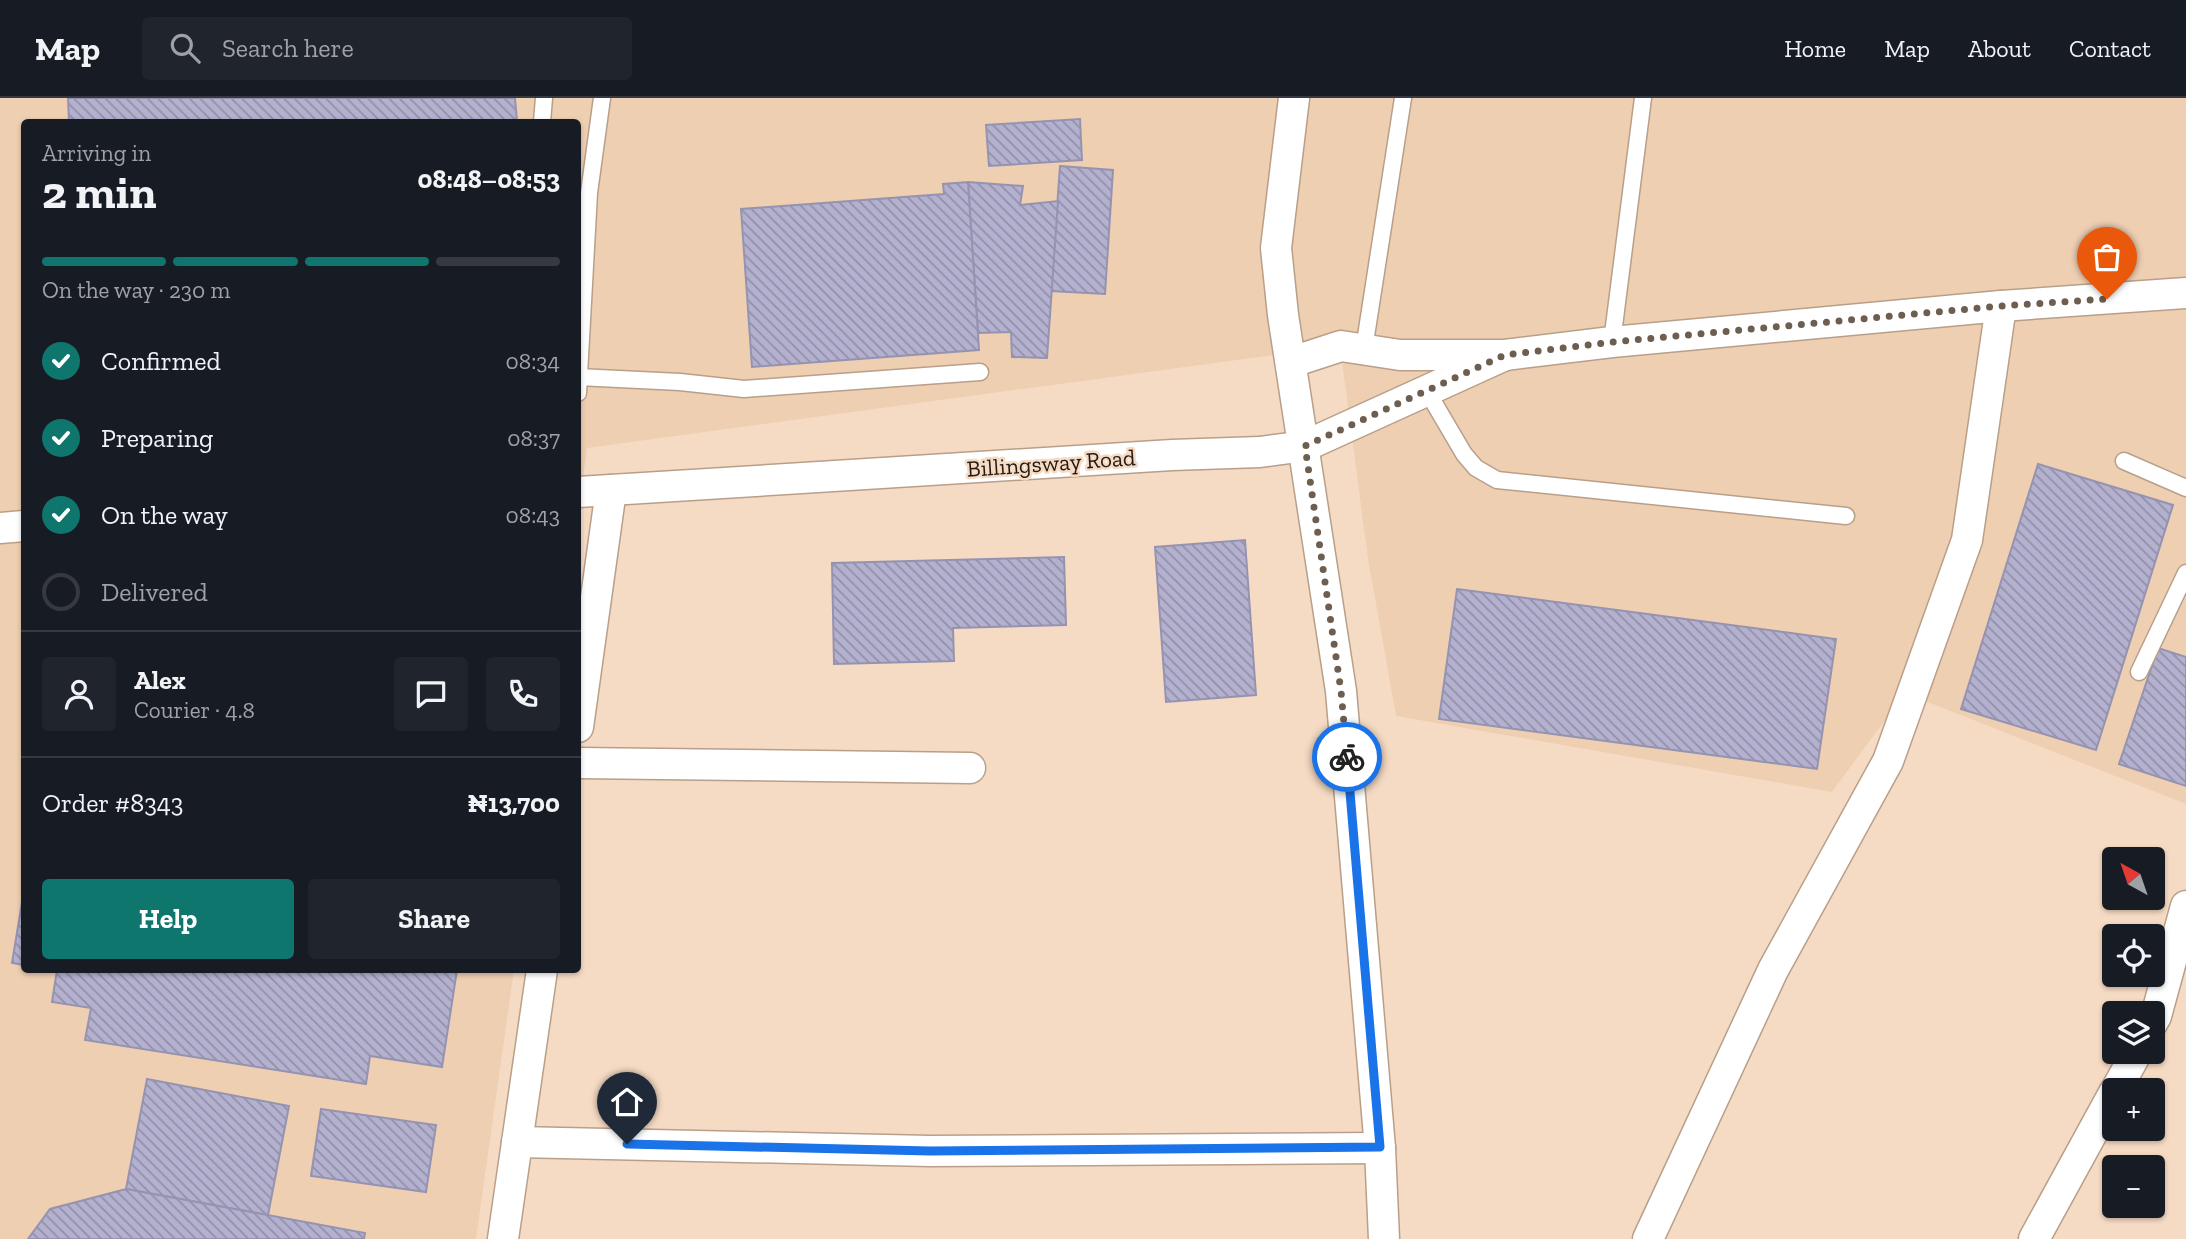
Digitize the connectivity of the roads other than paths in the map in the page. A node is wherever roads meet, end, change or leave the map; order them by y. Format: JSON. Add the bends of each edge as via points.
{"nodes":[{"id":1,"x":544,"y":98,"type":"edge"},
{"id":2,"x":602,"y":98,"type":"edge"},
{"id":3,"x":1294,"y":98,"type":"edge"},
{"id":4,"x":1403,"y":98,"type":"edge"},
{"id":5,"x":1643,"y":98,"type":"edge"},
{"id":6,"x":542,"y":119,"type":"edge"},
{"id":7,"x":2186,"y":293,"type":"edge"},
{"id":8,"x":2001,"y":306,"type":"junction"},
{"id":9,"x":581,"y":327,"type":"edge"},
{"id":10,"x":1612,"y":342,"type":"junction"},
{"id":11,"x":1364,"y":349,"type":"junction"},
{"id":12,"x":1505,"y":355,"type":"junction"},
{"id":13,"x":1292,"y":362,"type":"junction"},
{"id":14,"x":980,"y":372,"type":"dead end"},
{"id":15,"x":581,"y":377,"type":"edge"},
{"id":16,"x":1426,"y":391,"type":"junction"},
{"id":17,"x":1305,"y":446,"type":"junction"},
{"id":18,"x":2124,"y":461,"type":"dead end"},
{"id":19,"x":2186,"y":488,"type":"edge"},
{"id":20,"x":611,"y":490,"type":"junction"},
{"id":21,"x":581,"y":492,"type":"edge"},
{"id":22,"x":1846,"y":516,"type":"dead end"},
{"id":23,"x":21,"y":526,"type":"edge"},
{"id":24,"x":0,"y":528,"type":"edge"},
{"id":25,"x":2186,"y":573,"type":"edge"},
{"id":26,"x":2139,"y":672,"type":"dead end"},
{"id":27,"x":581,"y":705,"type":"edge"},
{"id":28,"x":581,"y":763,"type":"edge"},
{"id":29,"x":970,"y":768,"type":"dead end"},
{"id":30,"x":2186,"y":906,"type":"edge"},
{"id":31,"x":542,"y":973,"type":"edge"},
{"id":32,"x":2160,"y":1001,"type":"edge"},
{"id":33,"x":2102,"y":1116,"type":"edge"},
{"id":34,"x":517,"y":1142,"type":"junction"},
{"id":35,"x":1380,"y":1147,"type":"junction"},
{"id":36,"x":503,"y":1239,"type":"edge"},
{"id":37,"x":1384,"y":1239,"type":"edge"},
{"id":38,"x":1648,"y":1239,"type":"edge"},
{"id":39,"x":2035,"y":1239,"type":"edge"}],
"edges":[{"from":1,"to":6,"type":"lane"},
{"from":2,"to":9,"type":"lane","via":[[589,193]]},
{"from":3,"to":13,"type":"street","via":[[1276,248]]},
{"from":4,"to":11,"type":"lane"},
{"from":5,"to":10,"type":"lane"},
{"from":7,"to":8,"type":"street","name":"Billingsway Road"},
{"from":8,"to":10,"type":"street","name":"Billingsway Road"},
{"from":8,"to":38,"type":"street","via":[[1967,540],[1888,761],[1773,970]]},
{"from":10,"to":12,"type":"street","name":"Billingsway Road"},
{"from":11,"to":12,"type":"street","name":"Billingsway Road","via":[[1400,355]]},
{"from":11,"to":13,"type":"street","name":"Billingsway Road","via":[[1341,346]]},
{"from":12,"to":16,"type":"street","name":"Billingsway Road"},
{"from":13,"to":17,"type":"street"},
{"from":14,"to":15,"type":"lane","via":[[744,389]]},
{"from":16,"to":17,"type":"street","name":"Billingsway Road"},
{"from":16,"to":22,"type":"lane","via":[[1464,454],[1476,468],[1497,480]]},
{"from":17,"to":20,"type":"street","name":"Billingsway Road"},
{"from":17,"to":35,"type":"street","via":[[1341,691]]},
{"from":18,"to":19,"type":"lane"},
{"from":20,"to":21,"type":"street","name":"Billingsway Road"},
{"from":20,"to":27,"type":"street"},
{"from":23,"to":24,"type":"street"},
{"from":25,"to":26,"type":"lane"},
{"from":28,"to":29,"type":"street"},
{"from":30,"to":32,"type":"street"},
{"from":31,"to":34,"type":"street"},
{"from":33,"to":39,"type":"street"},
{"from":34,"to":35,"type":"street","via":[[930,1151]]},
{"from":34,"to":36,"type":"street"},
{"from":35,"to":37,"type":"street"}]}
